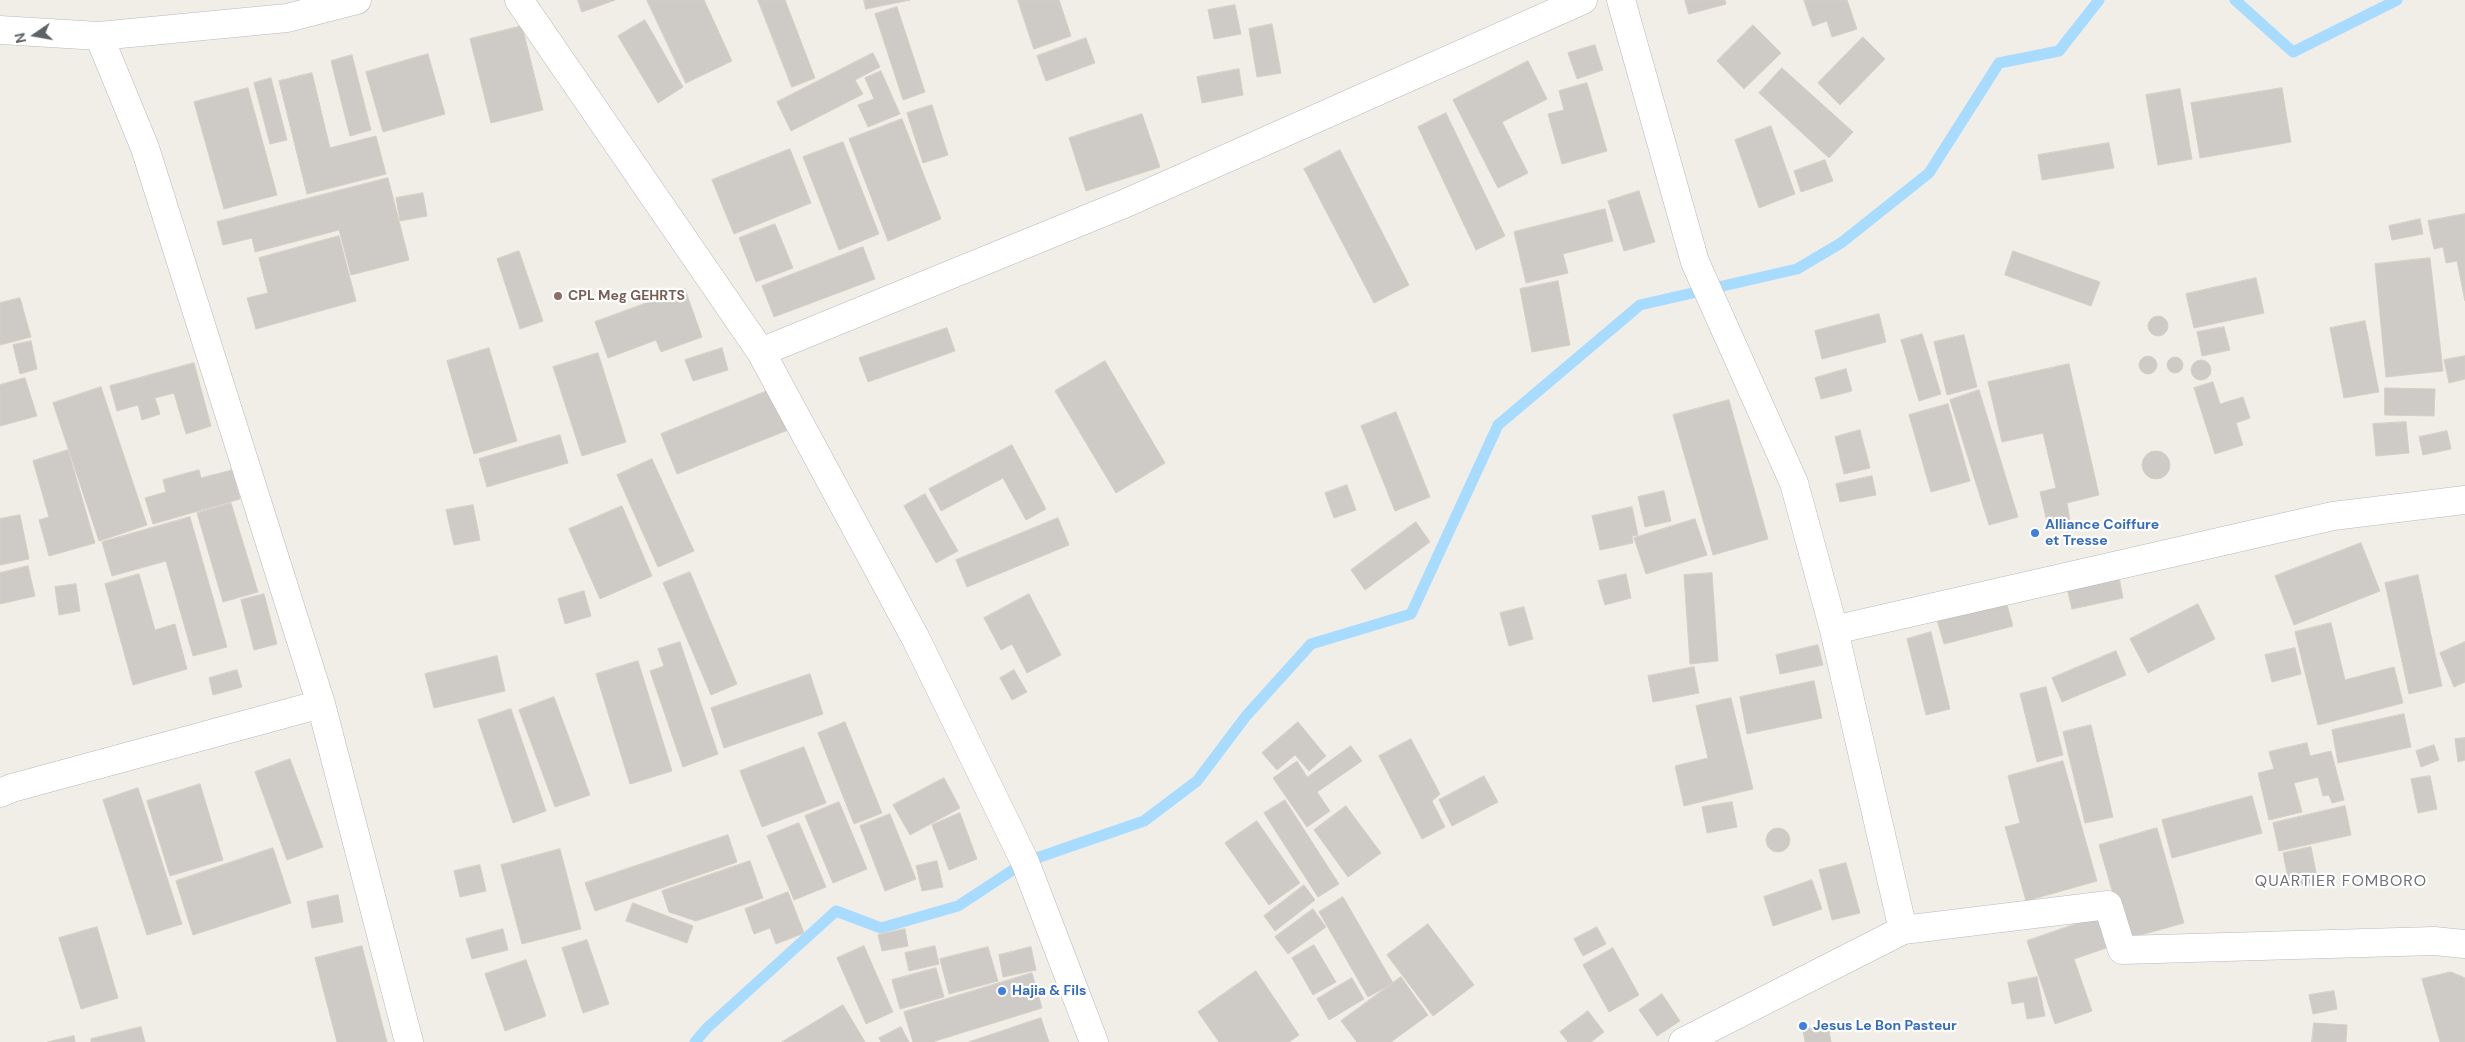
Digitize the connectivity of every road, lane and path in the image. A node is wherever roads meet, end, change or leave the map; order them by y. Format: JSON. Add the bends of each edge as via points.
{"nodes":[{"id":1,"x":357,"y":0,"type":"edge"},
{"id":2,"x":519,"y":0,"type":"edge"},
{"id":3,"x":1583,"y":0,"type":"edge"},
{"id":4,"x":1621,"y":0,"type":"edge"},
{"id":5,"x":0,"y":30,"type":"edge"},
{"id":6,"x":99,"y":36,"type":"junction"},
{"id":7,"x":761,"y":352,"type":"junction"},
{"id":8,"x":2465,"y":500,"type":"edge"},
{"id":9,"x":1834,"y":630,"type":"junction"},
{"id":10,"x":321,"y":704,"type":"junction"},
{"id":11,"x":0,"y":793,"type":"edge"},
{"id":12,"x":1903,"y":930,"type":"junction"},
{"id":13,"x":2465,"y":946,"type":"edge"},
{"id":14,"x":409,"y":1042,"type":"edge"},
{"id":15,"x":1094,"y":1042,"type":"edge"},
{"id":16,"x":1683,"y":1042,"type":"edge"}],
"edges":[{"from":1,"to":6,"type":"street","via":[[287,18]]},
{"from":2,"to":7,"type":"street"},
{"from":3,"to":7,"type":"street","via":[[1126,202]]},
{"from":4,"to":9,"type":"street","via":[[1696,262],[1794,482]]},
{"from":5,"to":6,"type":"street"},
{"from":6,"to":10,"type":"street","via":[[145,148]]},
{"from":7,"to":15,"type":"street","via":[[916,639],[1025,862]]},
{"from":8,"to":9,"type":"street","via":[[2333,516]]},
{"from":9,"to":12,"type":"street"},
{"from":10,"to":11,"type":"street"},
{"from":10,"to":14,"type":"street"},
{"from":12,"to":13,"type":"street","via":[[2108,905],[2122,950],[2434,941]]},
{"from":12,"to":16,"type":"street"}]}
